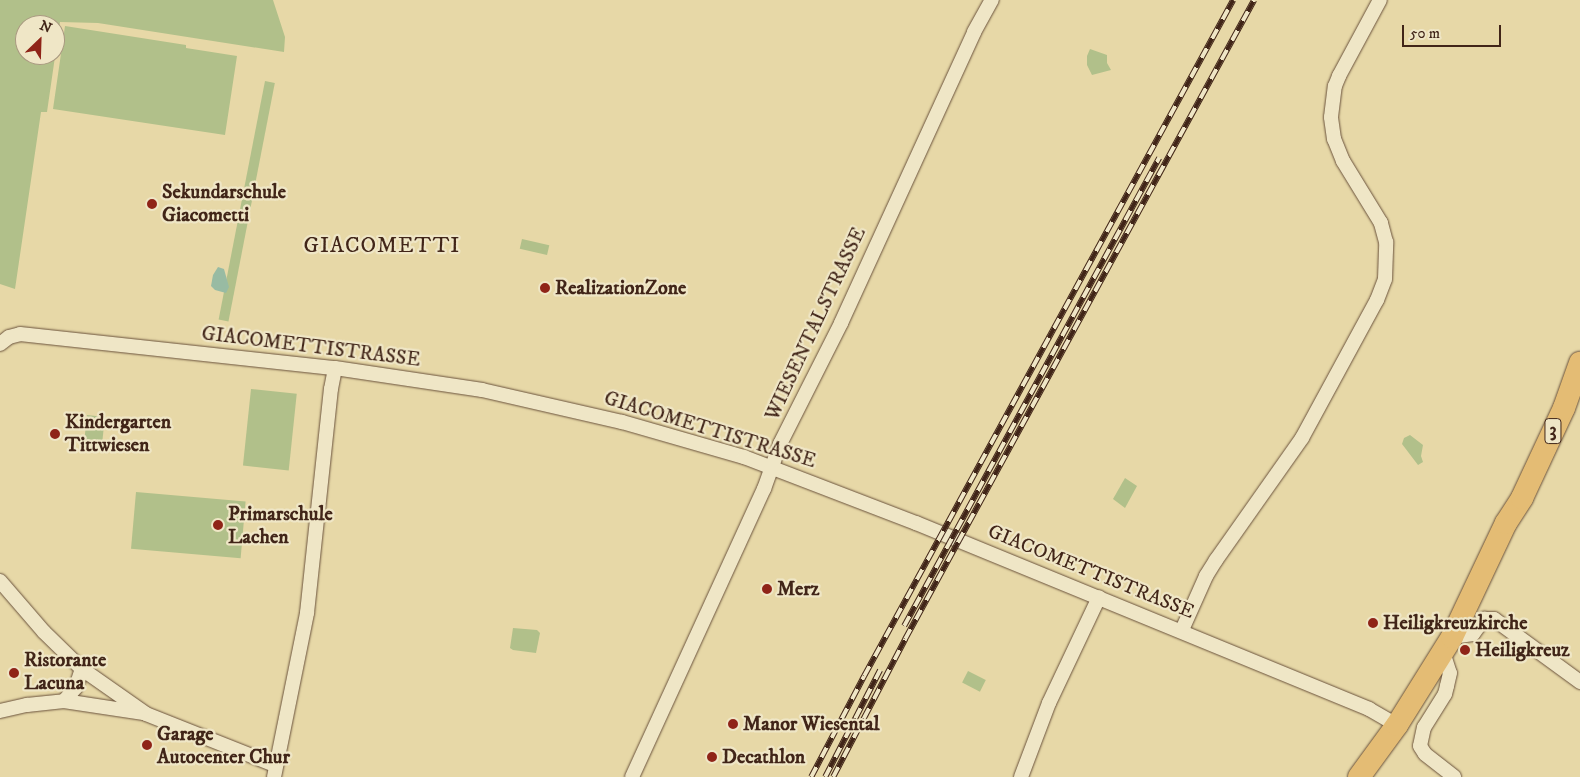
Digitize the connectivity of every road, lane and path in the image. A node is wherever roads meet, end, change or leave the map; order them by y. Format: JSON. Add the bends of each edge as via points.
{"nodes":[{"id":1,"x":992,"y":0,"type":"edge"},
{"id":2,"x":1380,"y":0,"type":"edge"},
{"id":3,"x":1,"y":343,"type":"edge"},
{"id":4,"x":1580,"y":363,"type":"edge"},
{"id":5,"x":335,"y":368,"type":"junction"},
{"id":6,"x":1576,"y":390,"type":"edge"},
{"id":7,"x":772,"y":467,"type":"junction"},
{"id":8,"x":0,"y":581,"type":"edge"},
{"id":9,"x":1099,"y":597,"type":"junction"},
{"id":10,"x":1182,"y":630,"type":"junction"},
{"id":11,"x":1448,"y":644,"type":"junction"},
{"id":12,"x":82,"y":669,"type":"junction"},
{"id":13,"x":1580,"y":682,"type":"edge"},
{"id":14,"x":64,"y":701,"type":"junction"},
{"id":15,"x":0,"y":711,"type":"edge"},
{"id":16,"x":146,"y":714,"type":"junction"},
{"id":17,"x":1397,"y":724,"type":"junction"},
{"id":18,"x":274,"y":771,"type":"edge"},
{"id":19,"x":632,"y":777,"type":"edge"},
{"id":20,"x":1021,"y":777,"type":"edge"},
{"id":21,"x":1359,"y":777,"type":"edge"},
{"id":22,"x":1454,"y":777,"type":"edge"}],
"edges":[{"from":1,"to":7,"type":"street","name":"WIESENTALSTRASSE","via":[[974,32]]},
{"from":2,"to":10,"type":"street","via":[[1339,76],[1331,117],[1334,139],[1343,161],[1381,223],[1386,242],[1385,279],[1377,300],[1302,438],[1216,560]]},
{"from":3,"to":5,"type":"street","name":"GIACOMETTISTRASSE","via":[[12,335],[20,334]]},
{"from":4,"to":6,"type":"main road","number":"3"},
{"from":5,"to":7,"type":"street","name":"GIACOMETTISTRASSE","via":[[539,402],[622,422]]},
{"from":5,"to":18,"type":"street","via":[[307,613]]},
{"from":6,"to":11,"type":"main road","number":"3","via":[[1522,498],[1506,523]]},
{"from":7,"to":9,"type":"street","name":"GIACOMETTISTRASSE"},
{"from":7,"to":19,"type":"street","name":"WIESENTALSTRASSE"},
{"from":8,"to":12,"type":"street","via":[[44,632]]},
{"from":9,"to":10,"type":"street","name":"GIACOMETTISTRASSE"},
{"from":9,"to":20,"type":"street","via":[[1049,703]]},
{"from":10,"to":17,"type":"street","name":"GIACOMETTISTRASSE","via":[[1369,709]]},
{"from":11,"to":13,"type":"street","via":[[1473,634],[1484,618],[1494,619]]},
{"from":11,"to":17,"type":"main road","number":"3"},
{"from":11,"to":22,"type":"street","via":[[1450,673],[1445,694],[1424,727],[1420,746],[1424,754]]},
{"from":12,"to":14,"type":"street","via":[[76,688]]},
{"from":12,"to":16,"type":"street"},
{"from":14,"to":15,"type":"street"},
{"from":14,"to":16,"type":"street"},
{"from":16,"to":18,"type":"street"},
{"from":17,"to":21,"type":"main road","number":"3"}]}
